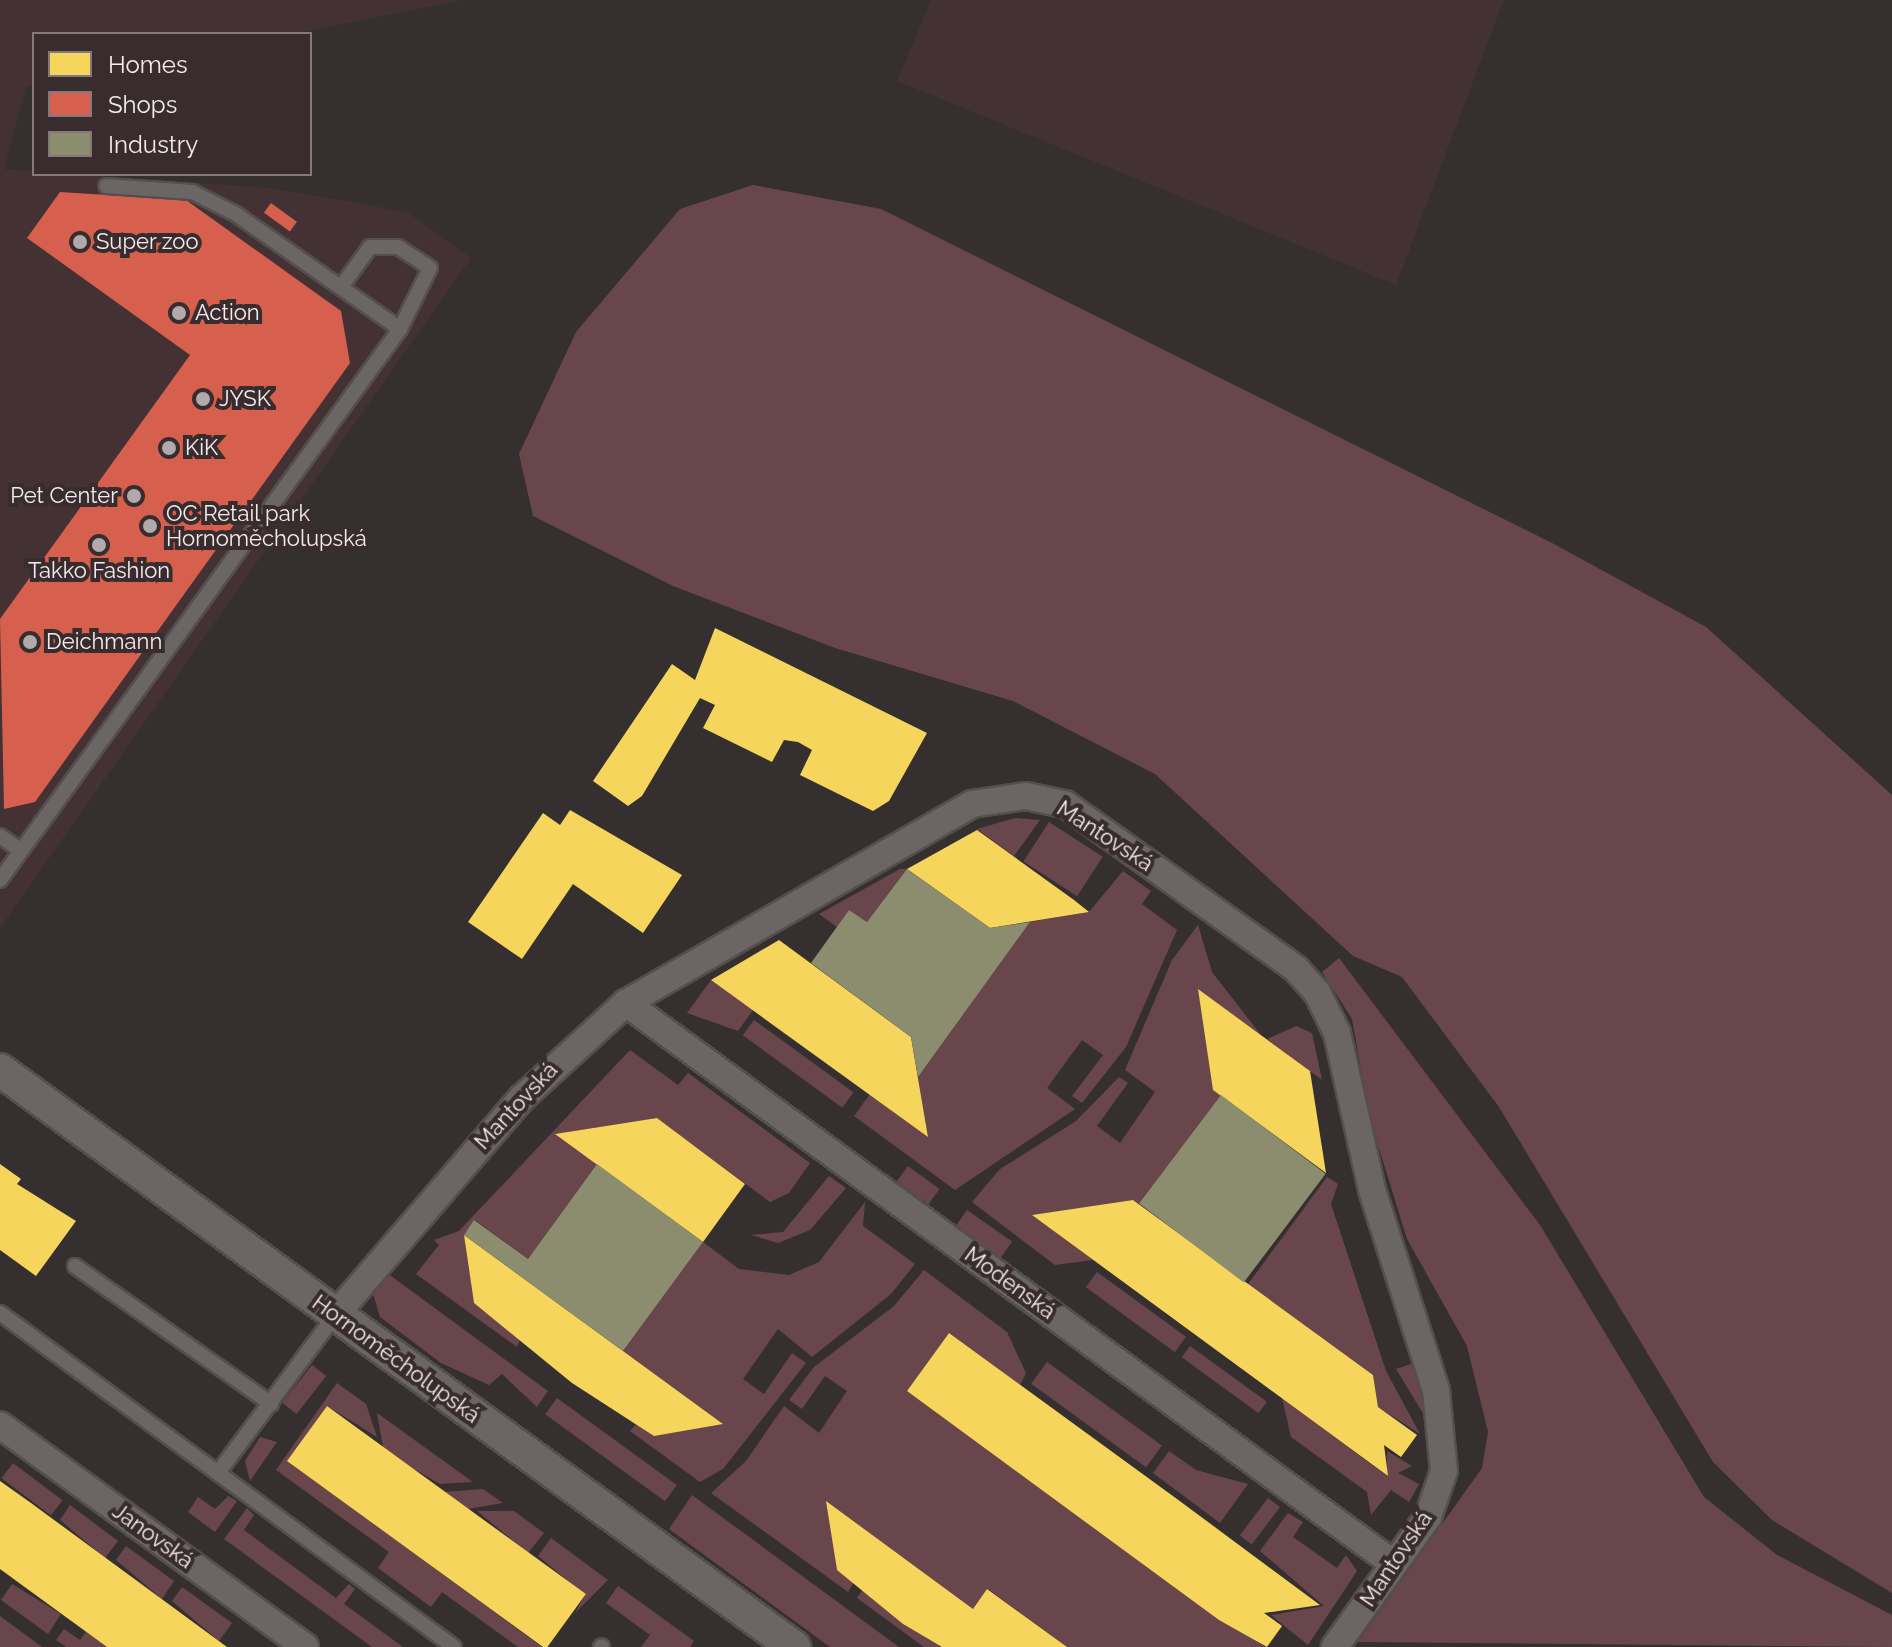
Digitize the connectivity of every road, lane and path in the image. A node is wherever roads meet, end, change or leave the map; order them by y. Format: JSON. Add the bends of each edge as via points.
{"nodes":[{"id":1,"x":106,"y":186,"type":"dead end"},
{"id":2,"x":341,"y":287,"type":"junction"},
{"id":3,"x":400,"y":329,"type":"junction"},
{"id":4,"x":0,"y":836,"type":"edge"},
{"id":5,"x":20,"y":850,"type":"junction"},
{"id":6,"x":0,"y":880,"type":"edge"},
{"id":7,"x":626,"y":1003,"type":"junction"},
{"id":8,"x":0,"y":1070,"type":"edge"},
{"id":9,"x":75,"y":1266,"type":"dead end"},
{"id":10,"x":0,"y":1313,"type":"edge"},
{"id":11,"x":336,"y":1314,"type":"junction"},
{"id":12,"x":271,"y":1404,"type":"junction"},
{"id":13,"x":0,"y":1425,"type":"edge"},
{"id":14,"x":218,"y":1473,"type":"junction"},
{"id":15,"x":1394,"y":1564,"type":"junction"},
{"id":16,"x":305,"y":1647,"type":"edge"},
{"id":17,"x":454,"y":1647,"type":"edge"},
{"id":18,"x":794,"y":1647,"type":"edge"},
{"id":19,"x":1335,"y":1647,"type":"edge"}],
"edges":[{"from":1,"to":2,"type":"lane","via":[[192,192],[236,214]]},
{"from":2,"to":3,"type":"lane"},
{"from":2,"to":3,"type":"lane","via":[[370,247],[398,247],[430,268]]},
{"from":3,"to":5,"type":"lane"},
{"from":4,"to":5,"type":"lane"},
{"from":5,"to":6,"type":"lane"},
{"from":7,"to":11,"type":"street","name":"Mantovská","via":[[522,1098]]},
{"from":7,"to":15,"type":"street","name":"Modenská"},
{"from":7,"to":15,"type":"street","name":"Mantovská","via":[[956,812],[1008,796],[1065,804],[1296,969],[1317,992],[1337,1033],[1372,1190],[1436,1390],[1444,1471],[1428,1517]]},
{"from":8,"to":11,"type":"street","name":"Hornoměcholupská"},
{"from":9,"to":12,"type":"lane"},
{"from":10,"to":14,"type":"lane"},
{"from":11,"to":12,"type":"lane"},
{"from":11,"to":18,"type":"street","name":"Hornoměcholupská"},
{"from":12,"to":14,"type":"lane"},
{"from":13,"to":16,"type":"street","name":"Janovská"},
{"from":14,"to":17,"type":"lane"},
{"from":15,"to":19,"type":"street","name":"Mantovská"}]}
